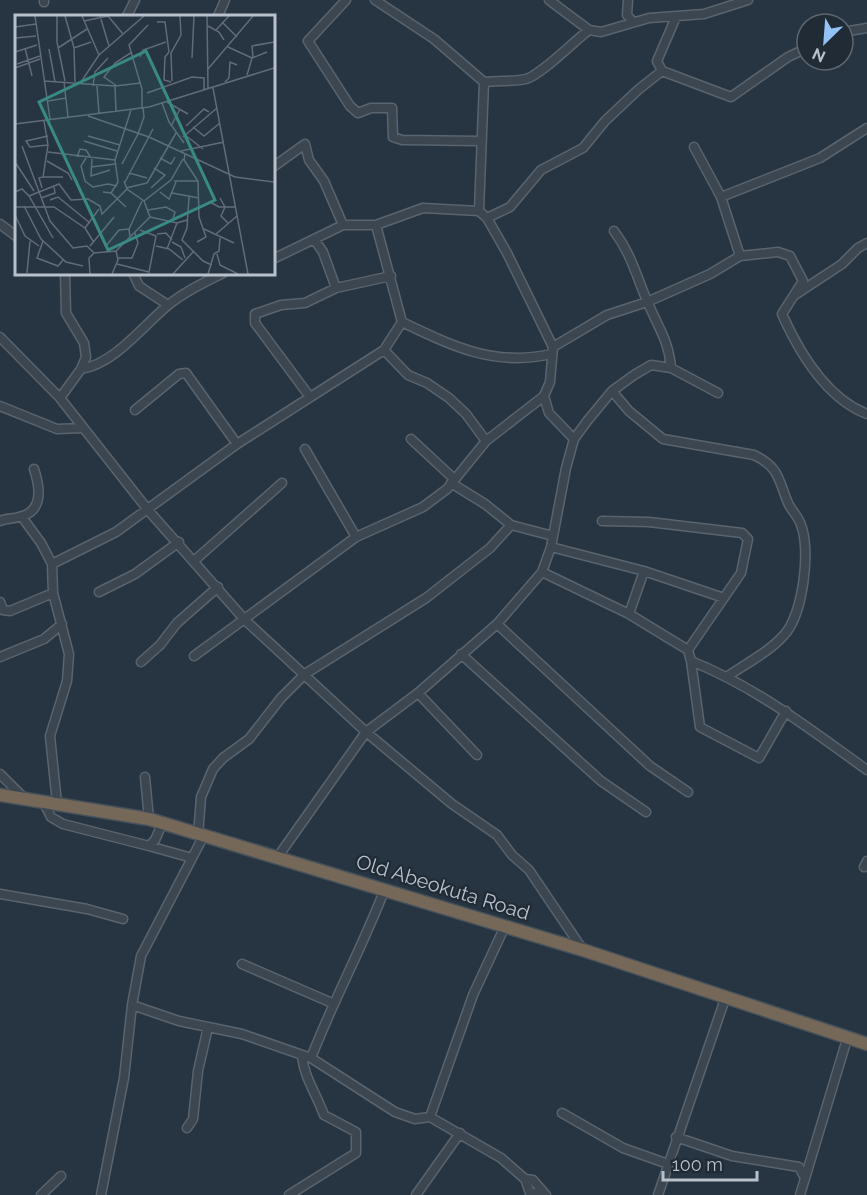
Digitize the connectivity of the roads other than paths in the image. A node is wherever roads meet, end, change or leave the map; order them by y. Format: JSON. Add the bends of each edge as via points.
{"nodes":[{"id":1,"x":135,"y":0,"type":"edge"},
{"id":2,"x":225,"y":0,"type":"edge"},
{"id":3,"x":346,"y":0,"type":"edge"},
{"id":4,"x":375,"y":0,"type":"edge"},
{"id":5,"x":549,"y":0,"type":"edge"},
{"id":6,"x":628,"y":0,"type":"edge"},
{"id":7,"x":748,"y":0,"type":"edge"},
{"id":8,"x":128,"y":15,"type":"edge"},
{"id":9,"x":218,"y":15,"type":"edge"},
{"id":10,"x":676,"y":17,"type":"junction"},
{"id":11,"x":633,"y":22,"type":"junction"},
{"id":12,"x":589,"y":30,"type":"junction"},
{"id":13,"x":795,"y":54,"type":"edge"},
{"id":14,"x":662,"y":71,"type":"junction"},
{"id":15,"x":484,"y":82,"type":"junction"},
{"id":16,"x":867,"y":128,"type":"edge"},
{"id":17,"x":480,"y":141,"type":"junction"},
{"id":18,"x":694,"y":147,"type":"dead end"},
{"id":19,"x":274,"y":166,"type":"edge"},
{"id":20,"x":721,"y":197,"type":"junction"},
{"id":21,"x":479,"y":211,"type":"junction"},
{"id":22,"x":487,"y":218,"type":"junction"},
{"id":23,"x":0,"y":224,"type":"edge"},
{"id":24,"x":344,"y":225,"type":"junction"},
{"id":25,"x":376,"y":225,"type":"junction"},
{"id":26,"x":614,"y":231,"type":"dead end"},
{"id":27,"x":15,"y":235,"type":"edge"},
{"id":28,"x":314,"y":238,"type":"junction"},
{"id":29,"x":867,"y":243,"type":"edge"},
{"id":30,"x":740,"y":256,"type":"junction"},
{"id":31,"x":274,"y":258,"type":"edge"},
{"id":32,"x":65,"y":274,"type":"edge"},
{"id":33,"x":134,"y":274,"type":"edge"},
{"id":34,"x":221,"y":274,"type":"edge"},
{"id":35,"x":391,"y":276,"type":"junction"},
{"id":36,"x":336,"y":288,"type":"junction"},
{"id":37,"x":792,"y":297,"type":"junction"},
{"id":38,"x":647,"y":302,"type":"junction"},
{"id":39,"x":168,"y":305,"type":"junction"},
{"id":40,"x":402,"y":322,"type":"junction"},
{"id":41,"x":0,"y":337,"type":"edge"},
{"id":42,"x":384,"y":350,"type":"junction"},
{"id":43,"x":552,"y":350,"type":"junction"},
{"id":44,"x":671,"y":368,"type":"junction"},
{"id":45,"x":81,"y":369,"type":"junction"},
{"id":46,"x":612,"y":391,"type":"junction"},
{"id":47,"x":718,"y":393,"type":"dead end"},
{"id":48,"x":544,"y":396,"type":"junction"},
{"id":49,"x":310,"y":397,"type":"junction"},
{"id":50,"x":60,"y":398,"type":"junction"},
{"id":51,"x":0,"y":406,"type":"edge"},
{"id":52,"x":135,"y":410,"type":"dead end"},
{"id":53,"x":867,"y":414,"type":"edge"},
{"id":54,"x":83,"y":428,"type":"junction"},
{"id":55,"x":411,"y":439,"type":"dead end"},
{"id":56,"x":574,"y":439,"type":"junction"},
{"id":57,"x":486,"y":441,"type":"junction"},
{"id":58,"x":237,"y":444,"type":"junction"},
{"id":59,"x":305,"y":448,"type":"dead end"},
{"id":60,"x":34,"y":469,"type":"dead end"},
{"id":61,"x":452,"y":481,"type":"junction"},
{"id":62,"x":282,"y":483,"type":"dead end"},
{"id":63,"x":148,"y":510,"type":"junction"},
{"id":64,"x":22,"y":517,"type":"junction"},
{"id":65,"x":1,"y":518,"type":"edge"},
{"id":66,"x":602,"y":521,"type":"dead end"},
{"id":67,"x":511,"y":525,"type":"junction"},
{"id":68,"x":553,"y":536,"type":"junction"},
{"id":69,"x":356,"y":537,"type":"junction"},
{"id":70,"x":179,"y":543,"type":"junction"},
{"id":71,"x":551,"y":547,"type":"junction"},
{"id":72,"x":195,"y":560,"type":"junction"},
{"id":73,"x":51,"y":564,"type":"junction"},
{"id":74,"x":644,"y":571,"type":"junction"},
{"id":75,"x":542,"y":572,"type":"junction"},
{"id":76,"x":218,"y":586,"type":"junction"},
{"id":77,"x":99,"y":592,"type":"dead end"},
{"id":78,"x":53,"y":593,"type":"junction"},
{"id":79,"x":724,"y":598,"type":"junction"},
{"id":80,"x":0,"y":602,"type":"edge"},
{"id":81,"x":629,"y":614,"type":"junction"},
{"id":82,"x":245,"y":620,"type":"junction"},
{"id":83,"x":62,"y":624,"type":"junction"},
{"id":84,"x":497,"y":624,"type":"junction"},
{"id":85,"x":687,"y":650,"type":"junction"},
{"id":86,"x":461,"y":654,"type":"junction"},
{"id":87,"x":194,"y":656,"type":"dead end"},
{"id":88,"x":0,"y":657,"type":"edge"},
{"id":89,"x":691,"y":661,"type":"junction"},
{"id":90,"x":141,"y":662,"type":"dead end"},
{"id":91,"x":305,"y":674,"type":"junction"},
{"id":92,"x":728,"y":676,"type":"junction"},
{"id":93,"x":418,"y":693,"type":"junction"},
{"id":94,"x":786,"y":711,"type":"junction"},
{"id":95,"x":366,"y":732,"type":"junction"},
{"id":96,"x":477,"y":756,"type":"dead end"},
{"id":97,"x":867,"y":770,"type":"edge"},
{"id":98,"x":0,"y":774,"type":"edge"},
{"id":99,"x":145,"y":777,"type":"dead end"},
{"id":100,"x":688,"y":792,"type":"dead end"},
{"id":101,"x":0,"y":796,"type":"edge"},
{"id":102,"x":24,"y":798,"type":"junction"},
{"id":103,"x":43,"y":801,"type":"junction"},
{"id":104,"x":57,"y":803,"type":"junction"},
{"id":105,"x":646,"y":812,"type":"dead end"},
{"id":106,"x":149,"y":819,"type":"junction"},
{"id":107,"x":162,"y":824,"type":"junction"},
{"id":108,"x":201,"y":836,"type":"junction"},
{"id":109,"x":149,"y":846,"type":"junction"},
{"id":110,"x":192,"y":858,"type":"junction"},
{"id":111,"x":277,"y":858,"type":"junction"},
{"id":112,"x":384,"y":891,"type":"junction"},
{"id":113,"x":0,"y":894,"type":"edge"},
{"id":114,"x":123,"y":919,"type":"dead end"},
{"id":115,"x":505,"y":926,"type":"junction"},
{"id":116,"x":583,"y":950,"type":"junction"},
{"id":117,"x":242,"y":964,"type":"dead end"},
{"id":118,"x":726,"y":996,"type":"junction"},
{"id":119,"x":332,"y":1003,"type":"junction"},
{"id":120,"x":132,"y":1005,"type":"junction"},
{"id":121,"x":208,"y":1027,"type":"junction"},
{"id":122,"x":847,"y":1039,"type":"junction"},
{"id":123,"x":867,"y":1044,"type":"edge"},
{"id":124,"x":307,"y":1058,"type":"junction"},
{"id":125,"x":562,"y":1113,"type":"dead end"},
{"id":126,"x":430,"y":1117,"type":"junction"},
{"id":127,"x":187,"y":1128,"type":"dead end"},
{"id":128,"x":460,"y":1133,"type":"junction"},
{"id":129,"x":676,"y":1137,"type":"junction"},
{"id":130,"x":668,"y":1164,"type":"junction"},
{"id":131,"x":61,"y":1176,"type":"dead end"},
{"id":132,"x":805,"y":1178,"type":"junction"},
{"id":133,"x":525,"y":1179,"type":"junction"},
{"id":134,"x":529,"y":1194,"type":"edge"},
{"id":135,"x":42,"y":1195,"type":"edge"},
{"id":136,"x":101,"y":1195,"type":"edge"},
{"id":137,"x":289,"y":1195,"type":"edge"},
{"id":138,"x":416,"y":1195,"type":"edge"},
{"id":139,"x":546,"y":1195,"type":"edge"},
{"id":140,"x":658,"y":1195,"type":"edge"},
{"id":141,"x":800,"y":1195,"type":"edge"}],
"edges":[{"from":1,"to":8,"type":"street"},
{"from":2,"to":9,"type":"street"},
{"from":3,"to":17,"type":"street","via":[[308,41],[350,106],[357,113],[392,108],[393,137],[402,140]]},
{"from":4,"to":15,"type":"street","via":[[434,39]]},
{"from":5,"to":12,"type":"street"},
{"from":6,"to":11,"type":"street","via":[[627,15]]},
{"from":7,"to":10,"type":"street","via":[[724,10]]},
{"from":10,"to":11,"type":"street"},
{"from":10,"to":14,"type":"street","via":[[657,61]]},
{"from":11,"to":12,"type":"street","via":[[601,32]]},
{"from":12,"to":15,"type":"street","via":[[540,73],[526,79]]},
{"from":13,"to":14,"type":"street","via":[[731,97]]},
{"from":14,"to":22,"type":"street","via":[[605,121],[583,148],[541,170],[510,207]]},
{"from":15,"to":17,"type":"street"},
{"from":16,"to":20,"type":"street","via":[[820,158]]},
{"from":17,"to":21,"type":"street"},
{"from":18,"to":20,"type":"street"},
{"from":19,"to":24,"type":"street","via":[[305,144],[309,160]]},
{"from":20,"to":30,"type":"street"},
{"from":21,"to":22,"type":"street"},
{"from":21,"to":25,"type":"street","via":[[423,208]]},
{"from":22,"to":43,"type":"street"},
{"from":23,"to":27,"type":"street"},
{"from":24,"to":25,"type":"street"},
{"from":24,"to":28,"type":"street"},
{"from":25,"to":35,"type":"street"},
{"from":26,"to":38,"type":"street","via":[[628,251]]},
{"from":28,"to":31,"type":"street"},
{"from":28,"to":36,"type":"street"},
{"from":29,"to":37,"type":"street"},
{"from":30,"to":37,"type":"street","via":[[778,252],[790,256],[803,281]]},
{"from":30,"to":38,"type":"street"},
{"from":32,"to":45,"type":"street","via":[[66,313],[84,343],[86,357]]},
{"from":33,"to":39,"type":"street","via":[[139,286]]},
{"from":34,"to":39,"type":"street"},
{"from":35,"to":36,"type":"street"},
{"from":35,"to":40,"type":"street"},
{"from":36,"to":49,"type":"street","via":[[305,303],[281,305],[255,314],[254,318]]},
{"from":37,"to":53,"type":"street","via":[[782,314],[797,348],[838,396]]},
{"from":38,"to":43,"type":"street","via":[[607,315]]},
{"from":38,"to":44,"type":"street","via":[[670,347]]},
{"from":39,"to":45,"type":"street","via":[[128,344]]},
{"from":40,"to":42,"type":"street"},
{"from":40,"to":43,"type":"street","via":[[469,353],[525,360]]},
{"from":41,"to":50,"type":"street"},
{"from":42,"to":49,"type":"street"},
{"from":42,"to":57,"type":"street","via":[[408,375],[449,398]]},
{"from":43,"to":48,"type":"street","via":[[550,382]]},
{"from":44,"to":46,"type":"street","via":[[651,365]]},
{"from":44,"to":47,"type":"street"},
{"from":45,"to":50,"type":"street"},
{"from":46,"to":56,"type":"street"},
{"from":46,"to":92,"type":"street","via":[[663,439],[754,455],[767,461],[802,525],[805,550],[801,601],[786,634]]},
{"from":48,"to":56,"type":"street","via":[[549,413]]},
{"from":48,"to":57,"type":"street"},
{"from":49,"to":58,"type":"street"},
{"from":50,"to":54,"type":"street"},
{"from":51,"to":54,"type":"street","via":[[57,429]]},
{"from":52,"to":58,"type":"street","via":[[179,374],[186,373]]},
{"from":54,"to":63,"type":"street"},
{"from":55,"to":61,"type":"street"},
{"from":56,"to":68,"type":"street"},
{"from":57,"to":61,"type":"street"},
{"from":58,"to":63,"type":"street"},
{"from":59,"to":69,"type":"street"},
{"from":60,"to":64,"type":"street","via":[[39,496],[36,506]]},
{"from":61,"to":67,"type":"street"},
{"from":61,"to":69,"type":"street","via":[[423,507]]},
{"from":62,"to":72,"type":"street"},
{"from":63,"to":70,"type":"street"},
{"from":63,"to":73,"type":"street","via":[[116,532]]},
{"from":64,"to":65,"type":"street"},
{"from":64,"to":73,"type":"street"},
{"from":66,"to":79,"type":"street","via":[[650,522],[742,533],[748,538],[741,573]]},
{"from":67,"to":68,"type":"street"},
{"from":67,"to":91,"type":"street","via":[[490,549],[426,598]]},
{"from":68,"to":71,"type":"street"},
{"from":69,"to":82,"type":"street"},
{"from":70,"to":72,"type":"street"},
{"from":70,"to":77,"type":"street","via":[[135,574]]},
{"from":71,"to":74,"type":"street"},
{"from":71,"to":75,"type":"street"},
{"from":72,"to":76,"type":"street"},
{"from":73,"to":78,"type":"street"},
{"from":74,"to":79,"type":"street"},
{"from":74,"to":81,"type":"street"},
{"from":75,"to":81,"type":"street"},
{"from":75,"to":84,"type":"street"},
{"from":76,"to":82,"type":"street"},
{"from":76,"to":90,"type":"street"},
{"from":78,"to":80,"type":"street","via":[[10,611],[3,610]]},
{"from":78,"to":83,"type":"street"},
{"from":79,"to":85,"type":"street"},
{"from":81,"to":85,"type":"street"},
{"from":82,"to":87,"type":"street"},
{"from":82,"to":91,"type":"street"},
{"from":83,"to":88,"type":"street","via":[[44,639]]},
{"from":83,"to":104,"type":"street","via":[[69,663],[50,736]]},
{"from":84,"to":86,"type":"street"},
{"from":84,"to":100,"type":"street","via":[[650,766]]},
{"from":85,"to":89,"type":"street"},
{"from":86,"to":93,"type":"street"},
{"from":86,"to":105,"type":"street","via":[[601,781]]},
{"from":89,"to":92,"type":"street"},
{"from":89,"to":94,"type":"street","via":[[700,727],[740,750],[759,758]]},
{"from":91,"to":95,"type":"street"},
{"from":91,"to":108,"type":"street","via":[[249,739],[213,769],[201,797]]},
{"from":92,"to":94,"type":"street"},
{"from":93,"to":95,"type":"street"},
{"from":93,"to":96,"type":"street"},
{"from":94,"to":97,"type":"street"},
{"from":95,"to":111,"type":"street"},
{"from":95,"to":116,"type":"street","via":[[452,804],[497,835],[530,870]]},
{"from":98,"to":102,"type":"street"},
{"from":99,"to":106,"type":"street"},
{"from":101,"to":102,"type":"highway","name":"Old Abeokuta Road"},
{"from":102,"to":103,"type":"highway","name":"Old Abeokuta Road"},
{"from":103,"to":104,"type":"highway","name":"Old Abeokuta Road"},
{"from":103,"to":109,"type":"street","via":[[51,817],[63,824]]},
{"from":104,"to":106,"type":"highway","name":"Old Abeokuta Road"},
{"from":106,"to":107,"type":"highway","name":"Old Abeokuta Road"},
{"from":107,"to":108,"type":"highway","name":"Old Abeokuta Road"},
{"from":107,"to":109,"type":"street"},
{"from":108,"to":110,"type":"street"},
{"from":108,"to":111,"type":"highway","name":"Old Abeokuta Road"},
{"from":109,"to":110,"type":"street"},
{"from":110,"to":120,"type":"street","via":[[141,956]]},
{"from":111,"to":112,"type":"highway","name":"Old Abeokuta Road"},
{"from":112,"to":115,"type":"highway","name":"Old Abeokuta Road"},
{"from":112,"to":119,"type":"street","via":[[367,935]]},
{"from":113,"to":114,"type":"street"},
{"from":115,"to":116,"type":"highway","name":"Old Abeokuta Road"},
{"from":115,"to":126,"type":"street","via":[[473,995]]},
{"from":116,"to":118,"type":"highway","name":"Old Abeokuta Road"},
{"from":117,"to":119,"type":"street"},
{"from":118,"to":122,"type":"highway","name":"Old Abeokuta Road"},
{"from":118,"to":129,"type":"street"},
{"from":119,"to":124,"type":"street"},
{"from":120,"to":121,"type":"street"},
{"from":120,"to":136,"type":"street","via":[[124,1078]]},
{"from":121,"to":124,"type":"street","via":[[242,1034]]},
{"from":121,"to":127,"type":"street","via":[[193,1119]]},
{"from":122,"to":123,"type":"highway","name":"Old Abeokuta Road"},
{"from":122,"to":132,"type":"street"},
{"from":124,"to":126,"type":"street","via":[[395,1112],[415,1119]]},
{"from":124,"to":137,"type":"street","via":[[304,1076],[316,1092],[324,1115],[356,1132],[356,1153]]},
{"from":125,"to":130,"type":"street","via":[[623,1148]]},
{"from":126,"to":128,"type":"street"},
{"from":128,"to":133,"type":"street","via":[[501,1158]]},
{"from":128,"to":138,"type":"street"},
{"from":129,"to":130,"type":"street"},
{"from":129,"to":132,"type":"street","via":[[732,1156],[799,1167]]},
{"from":130,"to":140,"type":"street"},
{"from":131,"to":135,"type":"street"},
{"from":132,"to":141,"type":"street"},
{"from":133,"to":134,"type":"street"},
{"from":133,"to":139,"type":"street","via":[[533,1180]]},
{"from":134,"to":139,"type":"street"}]}
